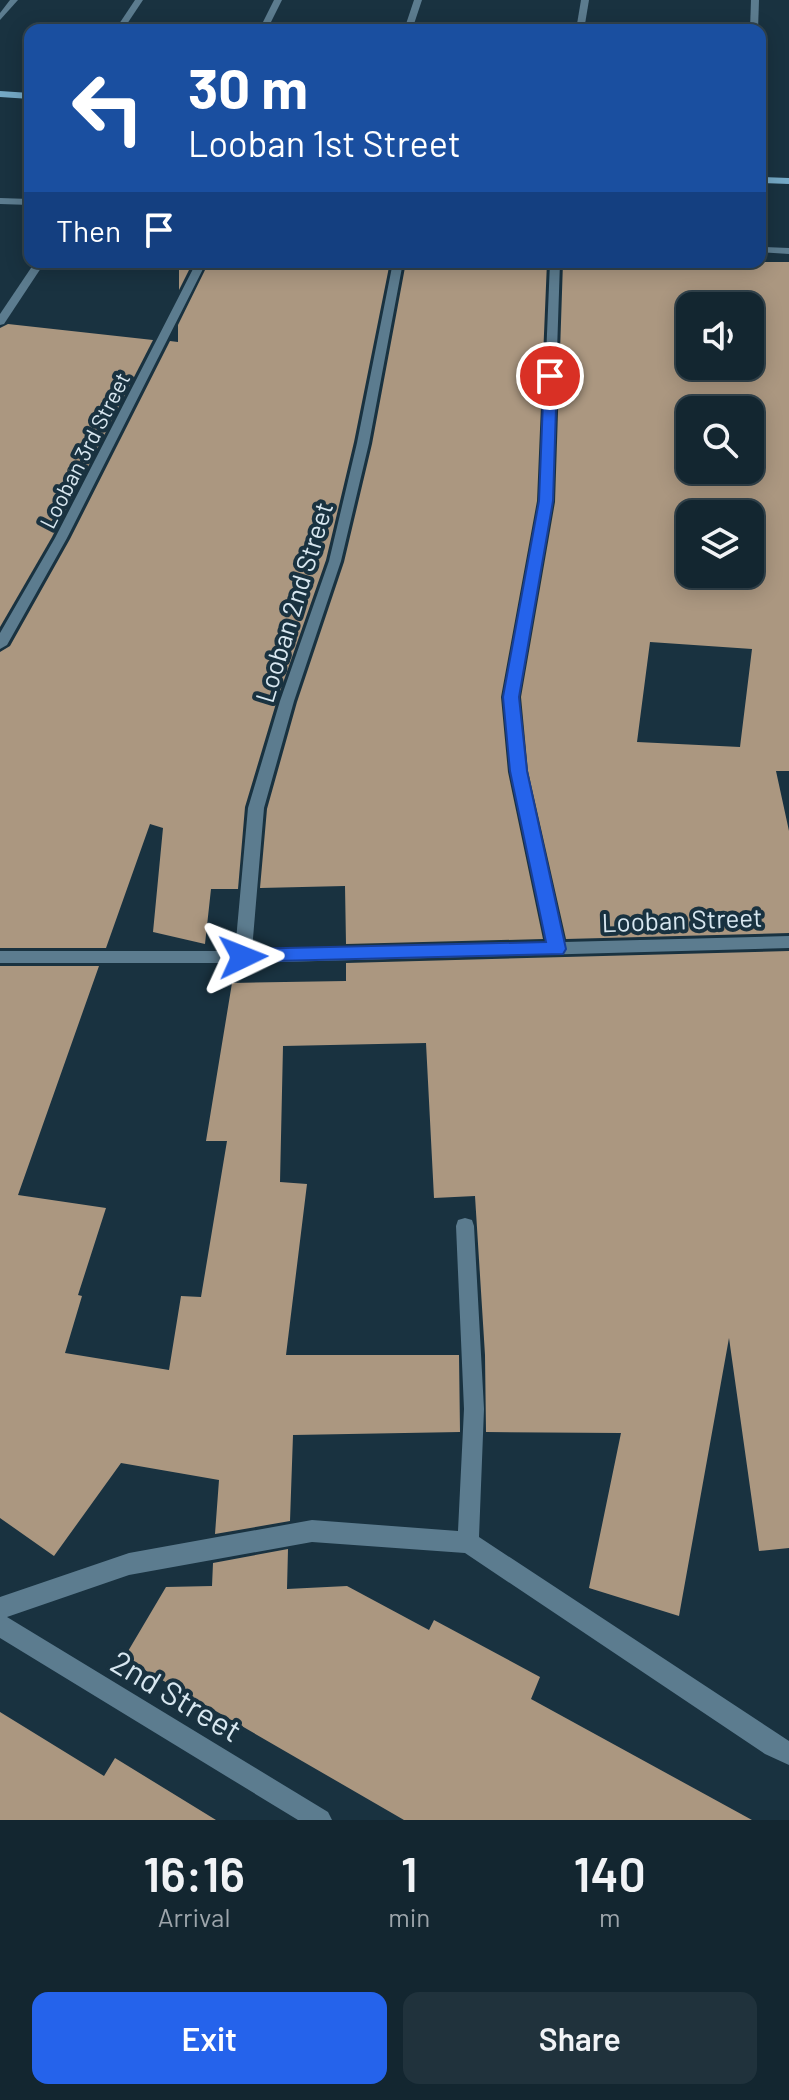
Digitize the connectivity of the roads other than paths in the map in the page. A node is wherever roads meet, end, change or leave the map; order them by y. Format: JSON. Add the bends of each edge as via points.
{"nodes":[{"id":1,"x":14,"y":0,"type":"edge"},
{"id":2,"x":139,"y":0,"type":"edge"},
{"id":3,"x":278,"y":0,"type":"edge"},
{"id":4,"x":418,"y":0,"type":"edge"},
{"id":5,"x":585,"y":0,"type":"edge"},
{"id":6,"x":755,"y":0,"type":"edge"},
{"id":7,"x":0,"y":18,"type":"edge"},
{"id":8,"x":123,"y":24,"type":"edge"},
{"id":9,"x":266,"y":24,"type":"edge"},
{"id":10,"x":410,"y":24,"type":"edge"},
{"id":11,"x":581,"y":24,"type":"edge"},
{"id":12,"x":754,"y":24,"type":"edge"},
{"id":13,"x":0,"y":94,"type":"edge"},
{"id":14,"x":24,"y":96,"type":"edge"},
{"id":15,"x":766,"y":180,"type":"edge"},
{"id":16,"x":789,"y":181,"type":"edge"},
{"id":17,"x":0,"y":201,"type":"edge"},
{"id":18,"x":24,"y":202,"type":"edge"},
{"id":19,"x":766,"y":250,"type":"edge"},
{"id":20,"x":789,"y":251,"type":"edge"},
{"id":21,"x":36,"y":268,"type":"edge"},
{"id":22,"x":397,"y":268,"type":"edge"},
{"id":23,"x":555,"y":268,"type":"edge"},
{"id":24,"x":198,"y":269,"type":"dead end"},
{"id":25,"x":0,"y":322,"type":"edge"},
{"id":26,"x":0,"y":645,"type":"edge"},
{"id":27,"x":789,"y":942,"type":"edge"},
{"id":28,"x":557,"y":949,"type":"junction"},
{"id":29,"x":0,"y":957,"type":"edge"},
{"id":30,"x":243,"y":957,"type":"junction"},
{"id":31,"x":465,"y":1226,"type":"dead end"},
{"id":32,"x":468,"y":1542,"type":"junction"},
{"id":33,"x":0,"y":1608,"type":"edge"},
{"id":34,"x":0,"y":1625,"type":"edge"},
{"id":35,"x":789,"y":1753,"type":"edge"},
{"id":36,"x":320,"y":1820,"type":"edge"}],
"edges":[{"from":1,"to":7,"type":"street"},
{"from":2,"to":8,"type":"street"},
{"from":3,"to":9,"type":"street"},
{"from":4,"to":10,"type":"street"},
{"from":5,"to":11,"type":"street"},
{"from":6,"to":12,"type":"street"},
{"from":13,"to":14,"type":"street"},
{"from":15,"to":16,"type":"street"},
{"from":17,"to":18,"type":"street"},
{"from":19,"to":20,"type":"street"},
{"from":21,"to":25,"type":"street"},
{"from":22,"to":30,"type":"street","name":"Looban 2nd Street","via":[[335,561],[256,808]]},
{"from":23,"to":28,"type":"street","via":[[546,501],[511,697],[518,771]]},
{"from":24,"to":26,"type":"street","name":"Looban 3rd Street","via":[[61,538]]},
{"from":27,"to":28,"type":"street","name":"Looban Street"},
{"from":28,"to":30,"type":"street","name":"Looban Street"},
{"from":29,"to":30,"type":"street","name":"Looban Street"},
{"from":31,"to":32,"type":"street","via":[[474,1409]]},
{"from":32,"to":33,"type":"street","via":[[312,1531],[129,1564]]},
{"from":32,"to":35,"type":"street"},
{"from":34,"to":36,"type":"street","name":"2nd Street"}]}
